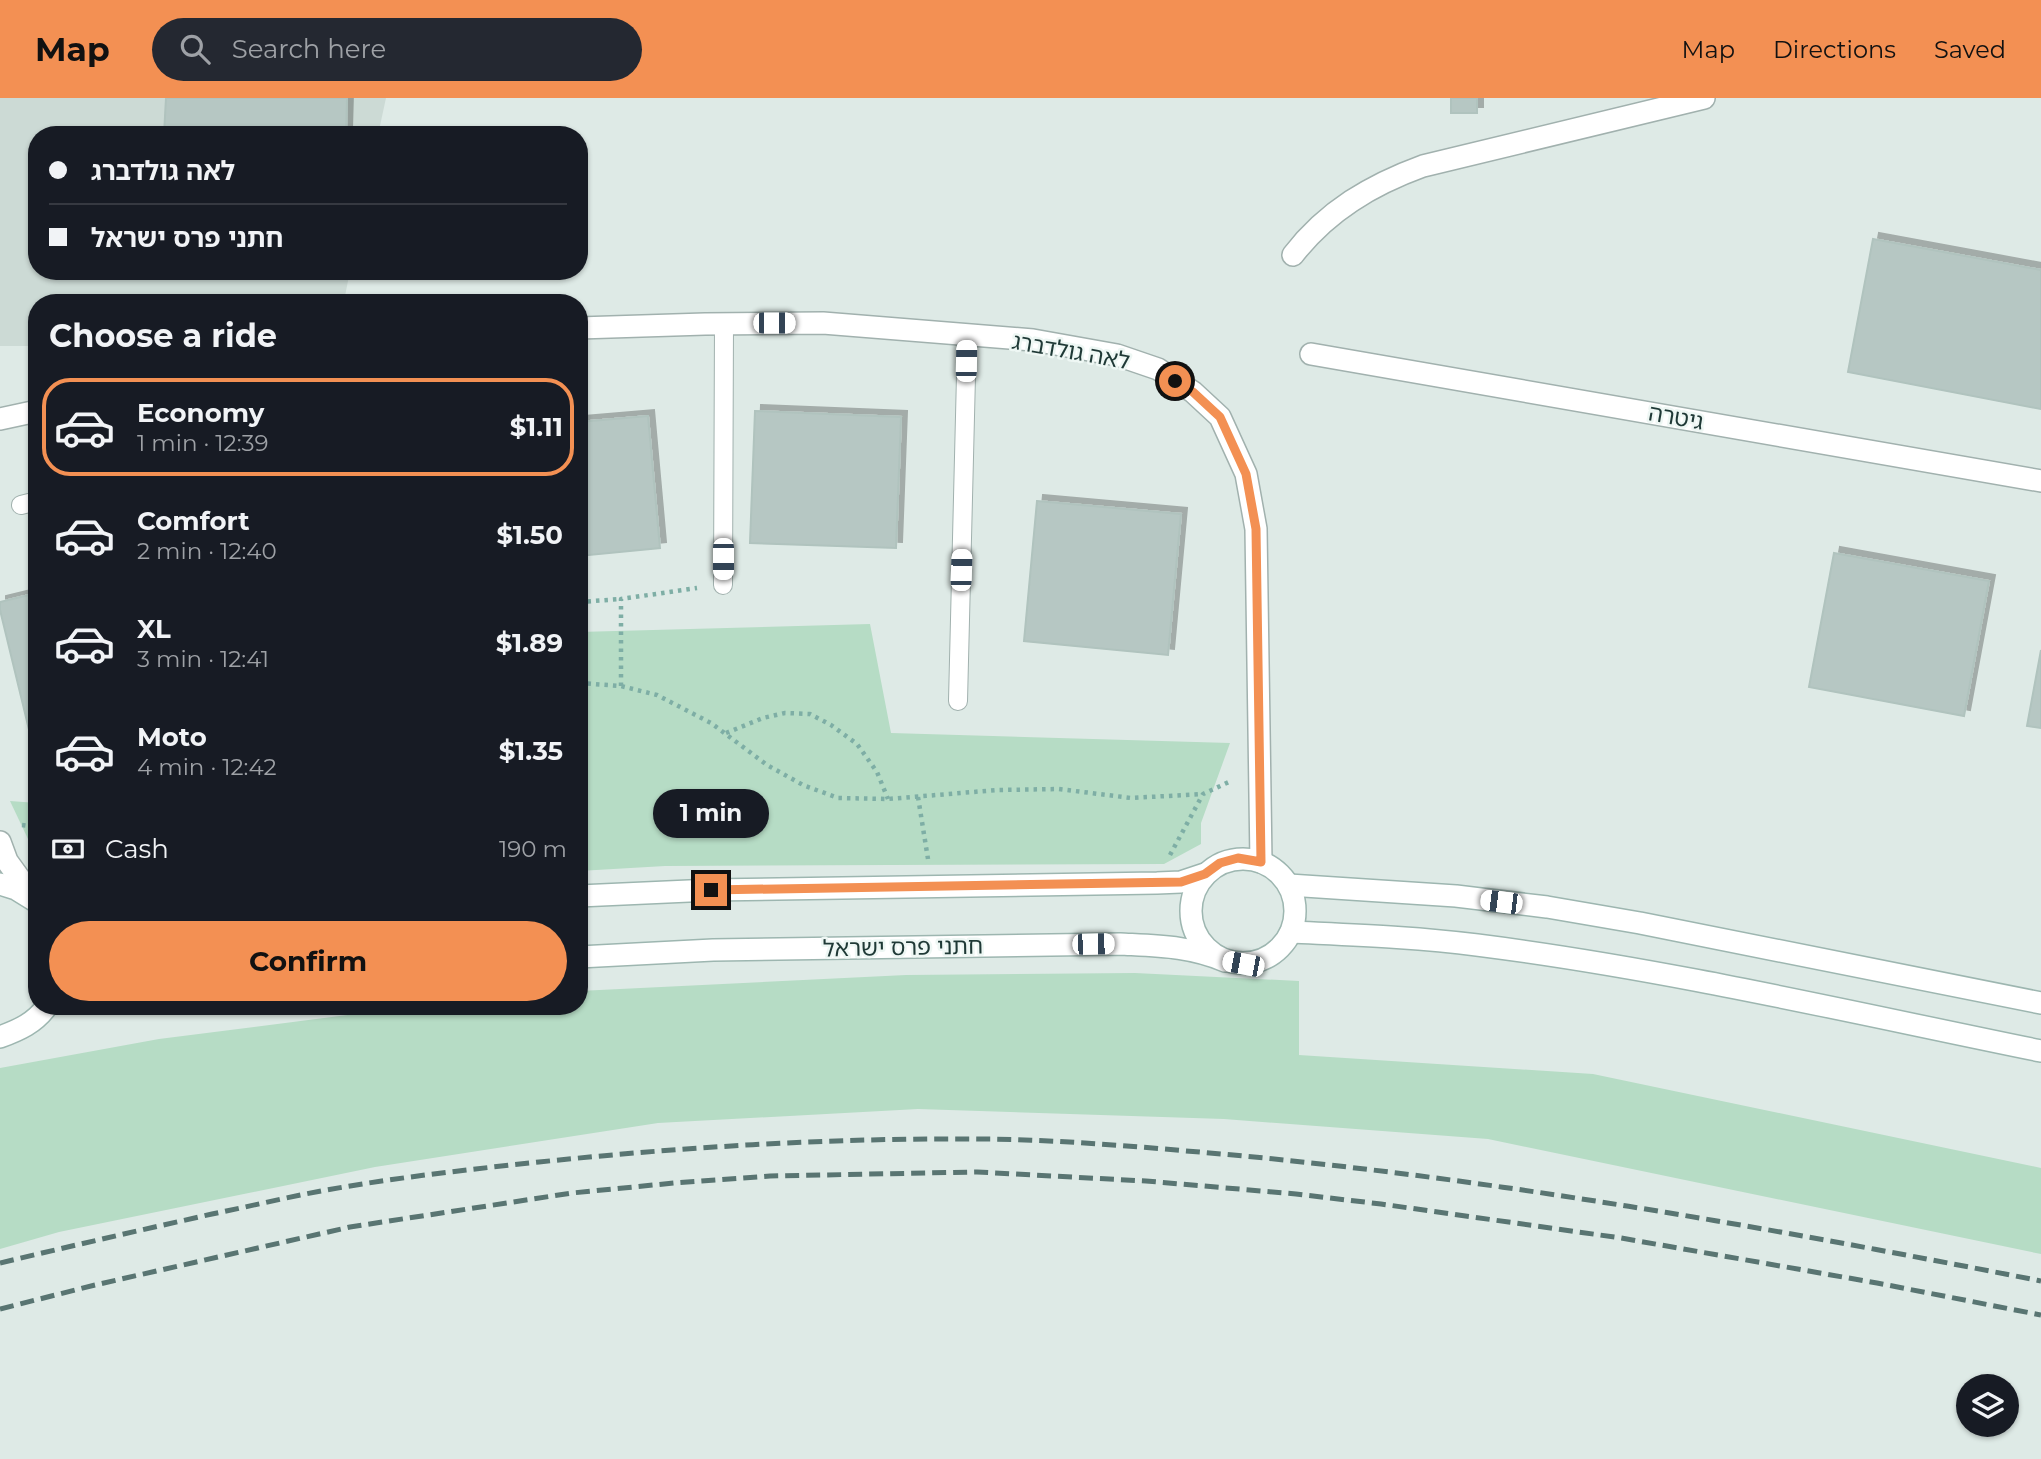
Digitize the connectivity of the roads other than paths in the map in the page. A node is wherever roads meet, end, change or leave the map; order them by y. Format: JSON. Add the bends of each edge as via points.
{"nodes":[{"id":1,"x":1703,"y":98,"type":"edge"},
{"id":2,"x":1293,"y":255,"type":"dead end"},
{"id":3,"x":724,"y":324,"type":"junction"},
{"id":4,"x":588,"y":328,"type":"edge"},
{"id":5,"x":967,"y":335,"type":"junction"},
{"id":6,"x":1311,"y":354,"type":"dead end"},
{"id":7,"x":28,"y":413,"type":"edge"},
{"id":8,"x":0,"y":419,"type":"edge"},
{"id":9,"x":2041,"y":481,"type":"edge"},
{"id":10,"x":723,"y":585,"type":"road end"},
{"id":11,"x":958,"y":701,"type":"dead end"},
{"id":12,"x":0,"y":842,"type":"edge"},
{"id":13,"x":1261,"y":862,"type":"junction"},
{"id":14,"x":1205,"y":874,"type":"junction"},
{"id":15,"x":0,"y":884,"type":"edge"},
{"id":16,"x":1289,"y":885,"type":"junction"},
{"id":17,"x":28,"y":891,"type":"edge"},
{"id":18,"x":28,"y":897,"type":"edge"},
{"id":19,"x":588,"y":897,"type":"edge"},
{"id":20,"x":1291,"y":932,"type":"junction"},
{"id":21,"x":588,"y":957,"type":"edge"},
{"id":22,"x":1225,"y":961,"type":"junction"},
{"id":23,"x":2041,"y":1003,"type":"edge"},
{"id":24,"x":40,"y":1015,"type":"edge"},
{"id":25,"x":0,"y":1037,"type":"edge"},
{"id":26,"x":2041,"y":1051,"type":"edge"}],
"edges":[{"from":1,"to":2,"type":"main road","via":[[1400,174],[1345,204]]},
{"from":3,"to":4,"type":"main road","name":"לאה גולדברג"},
{"from":3,"to":5,"type":"main road","name":"לאה גולדברג","via":[[823,323]]},
{"from":3,"to":10,"type":"lane"},
{"from":5,"to":11,"type":"lane"},
{"from":5,"to":13,"type":"main road","name":"לאה גולדברג","via":[[1033,340],[1117,355],[1158,369],[1220,417],[1246,474],[1256,529]]},
{"from":6,"to":9,"type":"main road","name":"גיטרה"},
{"from":7,"to":8,"type":"main road"},
{"from":12,"to":17,"type":"main road"},
{"from":13,"to":14,"type":"main road","via":[[1238,858]]},
{"from":13,"to":16,"type":"main road","via":[[1278,871]]},
{"from":14,"to":19,"type":"main road","via":[[1157,883],[711,890]]},
{"from":14,"to":22,"type":"main road","via":[[1191,902],[1191,920],[1197,938]]},
{"from":15,"to":18,"type":"main road"},
{"from":16,"to":20,"type":"main road","via":[[1296,920]]},
{"from":16,"to":23,"type":"main road","via":[[1456,896],[1578,912]]},
{"from":20,"to":22,"type":"main road","via":[[1277,952],[1261,961]]},
{"from":20,"to":26,"type":"main road","via":[[1454,942],[1566,957]]},
{"from":21,"to":22,"type":"main road","name":"חתני פרס ישראל","via":[[713,950],[1120,944],[1184,948]]},
{"from":24,"to":25,"type":"main road","via":[[22,1029]]}]}
